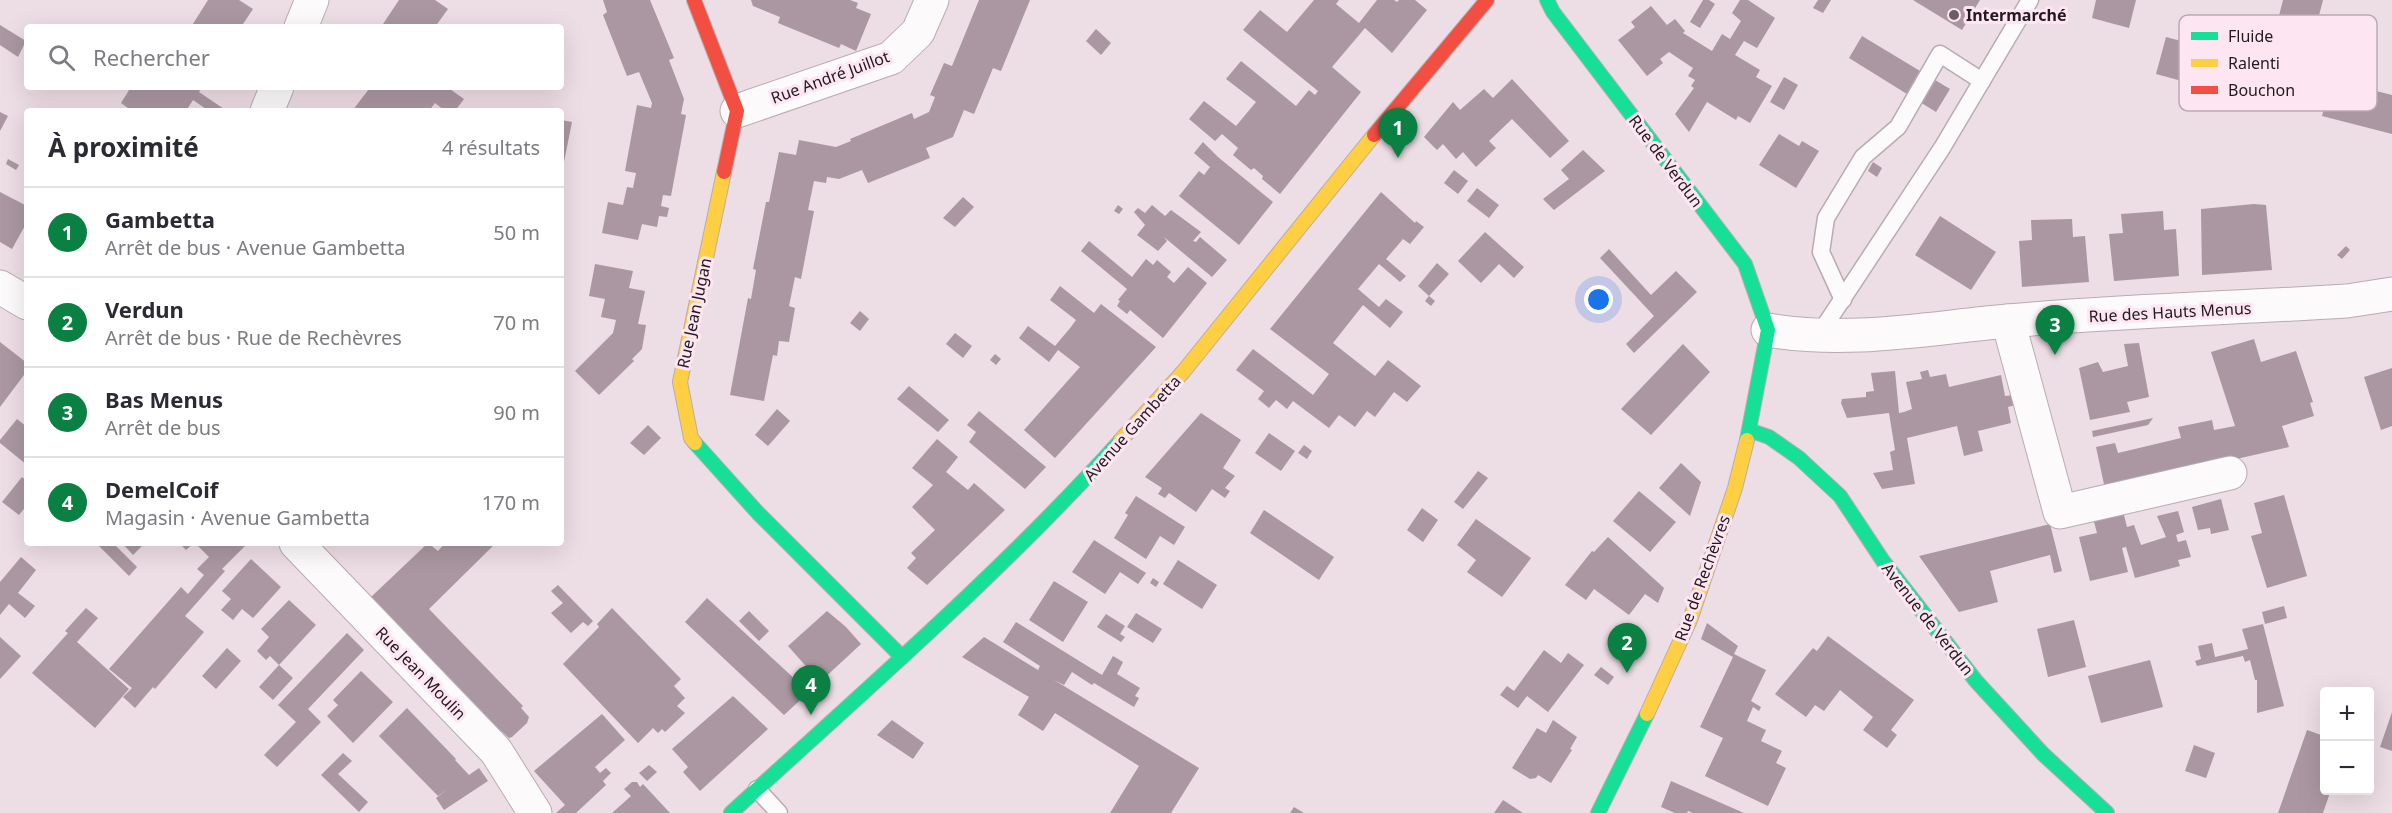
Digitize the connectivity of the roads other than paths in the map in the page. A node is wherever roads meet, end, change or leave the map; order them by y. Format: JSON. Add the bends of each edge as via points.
{"nodes":[{"id":1,"x":312,"y":0,"type":"edge"},
{"id":2,"x":694,"y":0,"type":"edge"},
{"id":3,"x":932,"y":0,"type":"edge"},
{"id":4,"x":1487,"y":0,"type":"edge"},
{"id":5,"x":1547,"y":0,"type":"edge"},
{"id":6,"x":2030,"y":0,"type":"edge"},
{"id":7,"x":302,"y":24,"type":"edge"},
{"id":8,"x":1982,"y":81,"type":"junction"},
{"id":9,"x":276,"y":90,"type":"edge"},
{"id":10,"x":268,"y":108,"type":"edge"},
{"id":11,"x":737,"y":111,"type":"junction"},
{"id":12,"x":0,"y":287,"type":"edge"},
{"id":13,"x":2392,"y":294,"type":"edge"},
{"id":14,"x":1843,"y":300,"type":"junction"},
{"id":15,"x":24,"y":301,"type":"edge"},
{"id":16,"x":2008,"y":321,"type":"junction"},
{"id":17,"x":1768,"y":330,"type":"junction"},
{"id":18,"x":1818,"y":336,"type":"junction"},
{"id":19,"x":1749,"y":430,"type":"junction"},
{"id":20,"x":2230,"y":473,"type":"dead end"},
{"id":21,"x":299,"y":546,"type":"edge"},
{"id":22,"x":902,"y":657,"type":"junction"},
{"id":23,"x":757,"y":789,"type":"junction"},
{"id":24,"x":535,"y":813,"type":"edge"},
{"id":25,"x":731,"y":813,"type":"edge"},
{"id":26,"x":779,"y":813,"type":"edge"},
{"id":27,"x":1598,"y":813,"type":"edge"},
{"id":28,"x":2107,"y":813,"type":"edge"}],
"edges":[{"from":1,"to":7,"type":"street"},
{"from":2,"to":11,"type":"street"},
{"from":3,"to":11,"type":"street","name":"Rue André Juillot","via":[[918,32],[891,58]]},
{"from":4,"to":22,"type":"street","name":"Avenue Gambetta","via":[[1184,372],[1061,507]]},
{"from":5,"to":17,"type":"street","name":"Rue de Verdun","via":[[1745,264]]},
{"from":6,"to":8,"type":"lane"},
{"from":8,"to":14,"type":"lane"},
{"from":8,"to":14,"type":"lane","via":[[1940,54],[1898,128],[1863,157],[1826,218],[1824,230],[1821,252]]},
{"from":9,"to":10,"type":"street"},
{"from":11,"to":22,"type":"street","name":"Rue Jean Jugan","via":[[680,382],[691,438],[758,513]]},
{"from":12,"to":15,"type":"street"},
{"from":13,"to":16,"type":"street","name":"Rue des Hauts Menus","via":[[2347,301]]},
{"from":14,"to":18,"type":"lane"},
{"from":16,"to":18,"type":"street","name":"Rue des Hauts Menus","via":[[1904,333]]},
{"from":16,"to":20,"type":"street","via":[[2060,512]]},
{"from":17,"to":18,"type":"street","name":"Rue des Hauts Menus"},
{"from":17,"to":19,"type":"street","name":"Rue de Rechèvres"},
{"from":19,"to":27,"type":"street","name":"Rue de Rechèvres","via":[[1735,488],[1690,620]]},
{"from":19,"to":28,"type":"street","name":"Avenue de Verdun","via":[[1768,437],[1799,459],[1840,496],[1883,561],[1976,681],[2043,754]]},
{"from":21,"to":24,"type":"street","name":"Rue Jean Moulin","via":[[496,751]]},
{"from":22,"to":23,"type":"street","name":"Avenue Gambetta"},
{"from":23,"to":25,"type":"street","name":"Avenue Gambetta"},
{"from":23,"to":26,"type":"lane"}]}
